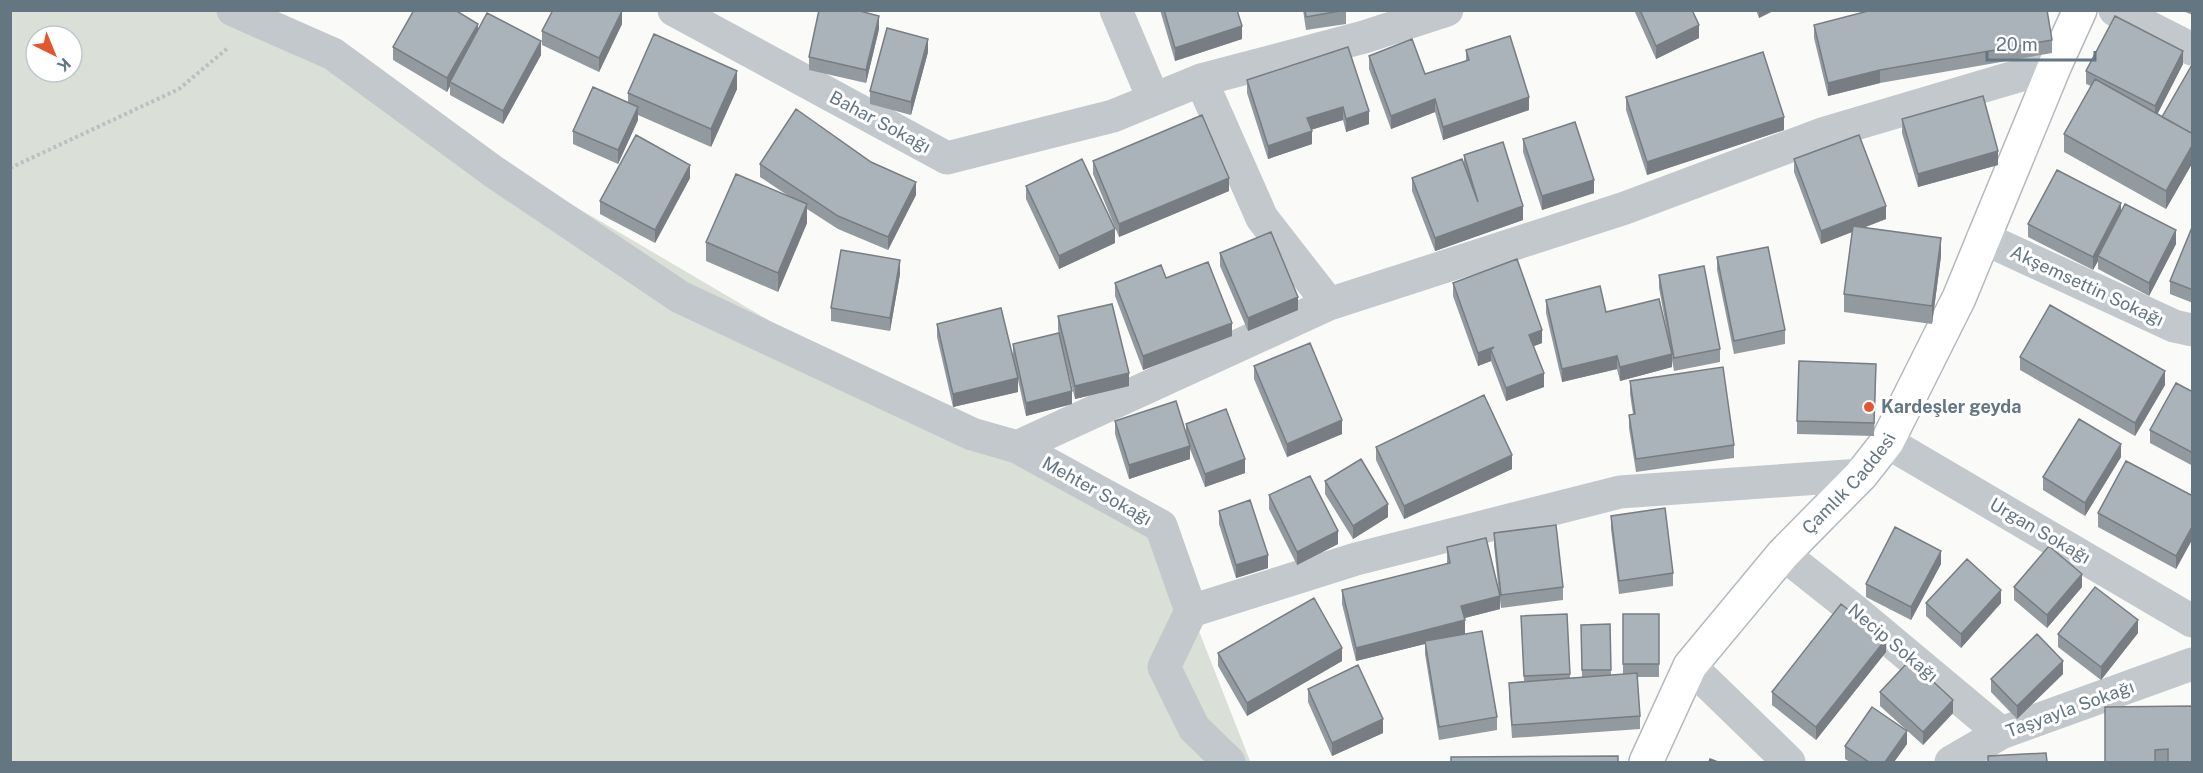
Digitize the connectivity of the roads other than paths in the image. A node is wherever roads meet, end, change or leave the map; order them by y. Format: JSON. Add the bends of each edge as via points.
{"nodes":[{"id":1,"x":674,"y":10,"type":"edge"},
{"id":2,"x":1116,"y":10,"type":"edge"},
{"id":3,"x":1447,"y":10,"type":"edge"},
{"id":4,"x":2080,"y":10,"type":"edge"},
{"id":5,"x":2115,"y":10,"type":"edge"},
{"id":6,"x":262,"y":18,"type":"edge"},
{"id":7,"x":1361,"y":24,"type":"edge"},
{"id":8,"x":2193,"y":49,"type":"edge"},
{"id":9,"x":2055,"y":65,"type":"junction"},
{"id":10,"x":1201,"y":80,"type":"junction"},
{"id":11,"x":1153,"y":98,"type":"junction"},
{"id":12,"x":1983,"y":238,"type":"junction"},
{"id":13,"x":1329,"y":304,"type":"junction"},
{"id":14,"x":2193,"y":330,"type":"edge"},
{"id":15,"x":1887,"y":442,"type":"junction"},
{"id":16,"x":1017,"y":447,"type":"junction"},
{"id":17,"x":1861,"y":475,"type":"junction"},
{"id":18,"x":1783,"y":554,"type":"junction"},
{"id":19,"x":1191,"y":611,"type":"junction"},
{"id":20,"x":2193,"y":621,"type":"edge"},
{"id":21,"x":2193,"y":664,"type":"edge"},
{"id":22,"x":1690,"y":666,"type":"junction"},
{"id":23,"x":2001,"y":733,"type":"junction"},
{"id":24,"x":1229,"y":762,"type":"edge"},
{"id":25,"x":1646,"y":762,"type":"edge"},
{"id":26,"x":1789,"y":762,"type":"edge"},
{"id":27,"x":1951,"y":762,"type":"edge"}],
"edges":[{"from":1,"to":11,"type":"street","name":"Bahar Sokağı","via":[[947,158],[1113,116]]},
{"from":2,"to":11,"type":"street"},
{"from":3,"to":7,"type":"street","name":"Bahar Sokağı"},
{"from":4,"to":9,"type":"street","name":"Çamlık Caddesi"},
{"from":5,"to":8,"type":"street"},
{"from":6,"to":16,"type":"street","name":"Mehter Sokağı","via":[[333,54],[494,172],[680,297],[972,434]]},
{"from":7,"to":10,"type":"street","name":"Bahar Sokağı"},
{"from":9,"to":12,"type":"street","name":"Çamlık Caddesi"},
{"from":9,"to":13,"type":"street","via":[[1825,133],[1625,208]]},
{"from":10,"to":11,"type":"street","name":"Bahar Sokağı"},
{"from":10,"to":13,"type":"street","via":[[1262,218]]},
{"from":12,"to":14,"type":"street","name":"Akşemsettin Sokağı","via":[[2174,326]]},
{"from":12,"to":15,"type":"street","name":"Çamlık Caddesi","via":[[1959,298]]},
{"from":13,"to":16,"type":"street"},
{"from":15,"to":17,"type":"street","name":"Çamlık Caddesi"},
{"from":15,"to":20,"type":"street","name":"Urgan Sokağı"},
{"from":16,"to":19,"type":"street","name":"Mehter Sokağı","via":[[1161,526]]},
{"from":17,"to":18,"type":"street","name":"Çamlık Caddesi"},
{"from":17,"to":19,"type":"street","via":[[1620,492],[1356,559]]},
{"from":18,"to":22,"type":"street","name":"Çamlık Caddesi"},
{"from":18,"to":23,"type":"street","name":"Necip Sokağı"},
{"from":19,"to":24,"type":"street","via":[[1164,667],[1194,728]]},
{"from":21,"to":23,"type":"street","name":"Taşyayla Sokağı"},
{"from":22,"to":25,"type":"street","name":"Çamlık Caddesi"},
{"from":22,"to":26,"type":"street"},
{"from":23,"to":27,"type":"street","name":"Taşyayla Sokağı"}]}
